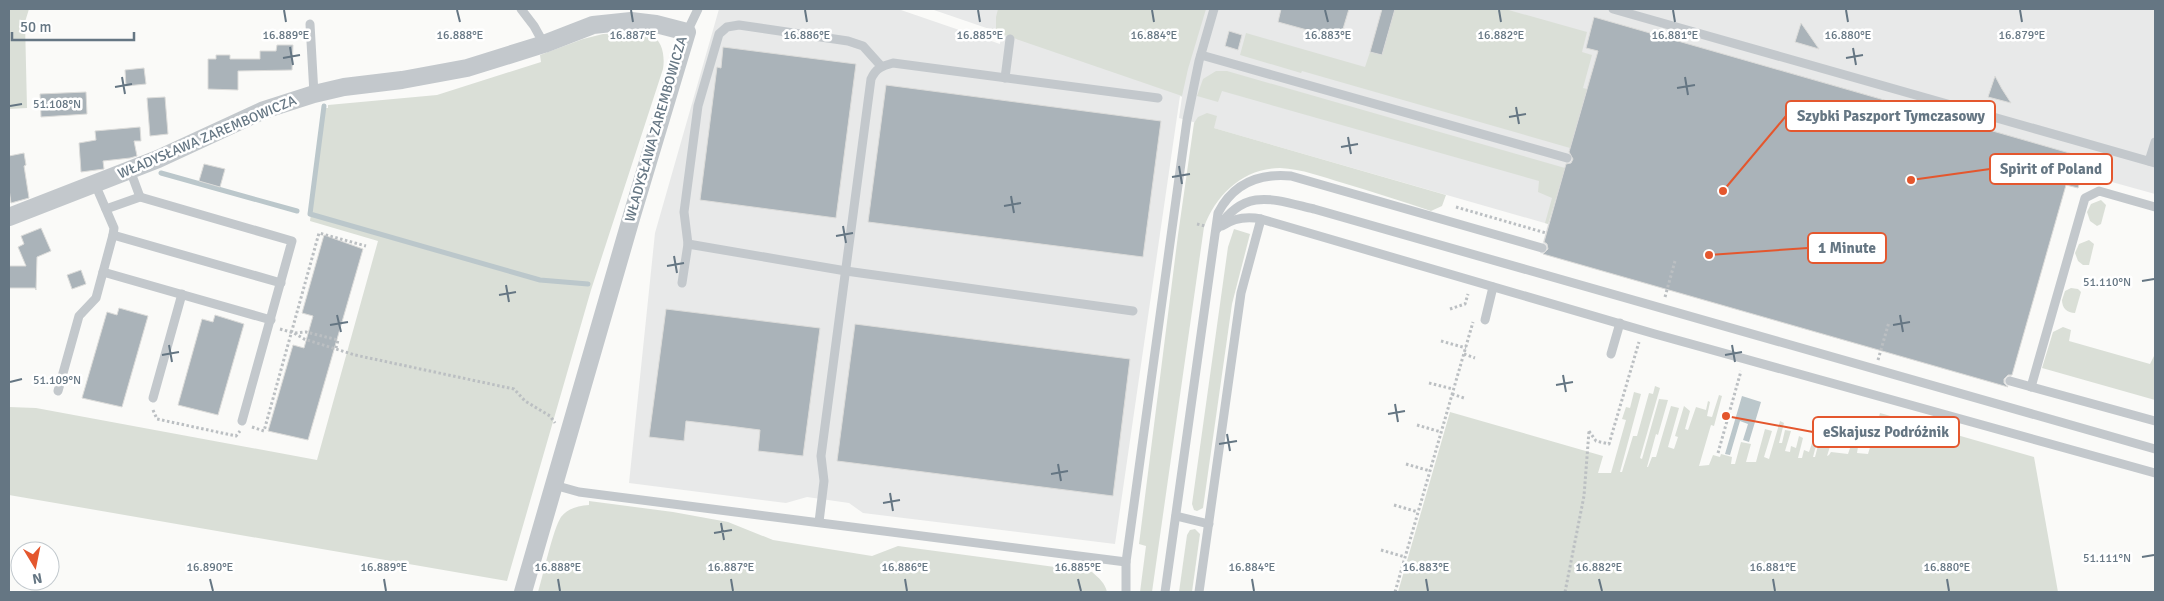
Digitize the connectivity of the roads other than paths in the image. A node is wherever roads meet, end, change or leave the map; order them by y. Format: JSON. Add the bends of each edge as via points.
{"nodes":[{"id":1,"x":521,"y":9,"type":"edge"},
{"id":2,"x":1214,"y":9,"type":"edge"},
{"id":3,"x":1613,"y":9,"type":"edge"},
{"id":4,"x":695,"y":10,"type":"edge"},
{"id":5,"x":310,"y":24,"type":"dead end"},
{"id":6,"x":687,"y":32,"type":"junction"},
{"id":7,"x":1010,"y":39,"type":"dead end"},
{"id":8,"x":544,"y":44,"type":"junction"},
{"id":9,"x":1200,"y":55,"type":"junction"},
{"id":10,"x":881,"y":66,"type":"junction"},
{"id":11,"x":1005,"y":78,"type":"junction"},
{"id":12,"x":314,"y":94,"type":"junction"},
{"id":13,"x":1158,"y":98,"type":"dead end"},
{"id":14,"x":2155,"y":142,"type":"edge"},
{"id":15,"x":1568,"y":158,"type":"dead end"},
{"id":16,"x":2152,"y":162,"type":"edge"},
{"id":17,"x":130,"y":170,"type":"junction"},
{"id":18,"x":95,"y":184,"type":"junction"},
{"id":19,"x":140,"y":196,"type":"junction"},
{"id":20,"x":2155,"y":207,"type":"edge"},
{"id":21,"x":106,"y":209,"type":"junction"},
{"id":22,"x":9,"y":217,"type":"edge"},
{"id":23,"x":1261,"y":220,"type":"junction"},
{"id":24,"x":1217,"y":229,"type":"junction"},
{"id":25,"x":112,"y":235,"type":"junction"},
{"id":26,"x":688,"y":244,"type":"junction"},
{"id":27,"x":1542,"y":248,"type":"dead end"},
{"id":28,"x":846,"y":271,"type":"junction"},
{"id":29,"x":103,"y":272,"type":"junction"},
{"id":30,"x":281,"y":283,"type":"junction"},
{"id":31,"x":682,"y":283,"type":"dead end"},
{"id":32,"x":1493,"y":288,"type":"junction"},
{"id":33,"x":182,"y":294,"type":"junction"},
{"id":34,"x":1133,"y":311,"type":"dead end"},
{"id":35,"x":1485,"y":320,"type":"dead end"},
{"id":36,"x":270,"y":323,"type":"junction"},
{"id":37,"x":1620,"y":323,"type":"junction"},
{"id":38,"x":1611,"y":354,"type":"dead end"},
{"id":39,"x":2010,"y":381,"type":"dead end"},
{"id":40,"x":2031,"y":386,"type":"junction"},
{"id":41,"x":58,"y":391,"type":"dead end"},
{"id":42,"x":153,"y":398,"type":"road end"},
{"id":43,"x":2155,"y":421,"type":"edge"},
{"id":44,"x":242,"y":423,"type":"road end"},
{"id":45,"x":2155,"y":449,"type":"edge"},
{"id":46,"x":2155,"y":473,"type":"edge"},
{"id":47,"x":554,"y":485,"type":"junction"},
{"id":48,"x":1176,"y":516,"type":"junction"},
{"id":49,"x":819,"y":522,"type":"junction"},
{"id":50,"x":1209,"y":524,"type":"junction"},
{"id":51,"x":1126,"y":562,"type":"junction"},
{"id":52,"x":523,"y":592,"type":"edge"},
{"id":53,"x":1126,"y":592,"type":"edge"},
{"id":54,"x":1165,"y":592,"type":"edge"},
{"id":55,"x":1199,"y":592,"type":"edge"}],
"edges":[{"from":1,"to":8,"type":"lane"},
{"from":2,"to":9,"type":"lane"},
{"from":3,"to":16,"type":"lane"},
{"from":4,"to":6,"type":"lane"},
{"from":5,"to":12,"type":"lane"},
{"from":6,"to":8,"type":"street","name":"WŁADYSŁAWA ZAREMBOWICZA","via":[[656,24],[613,22],[593,25]]},
{"from":6,"to":47,"type":"street","name":"WŁADYSŁAWA ZAREMBOWICZA"},
{"from":7,"to":11,"type":"lane"},
{"from":8,"to":12,"type":"street","name":"WŁADYSŁAWA ZAREMBOWICZA","via":[[467,68]]},
{"from":9,"to":15,"type":"lane"},
{"from":9,"to":51,"type":"lane","via":[[1187,120]]},
{"from":10,"to":11,"type":"lane","via":[[893,62]]},
{"from":10,"to":26,"type":"lane","via":[[863,46],[848,40],[739,25],[726,27],[719,34],[698,106],[684,212]]},
{"from":10,"to":28,"type":"lane","via":[[872,79]]},
{"from":11,"to":13,"type":"lane"},
{"from":12,"to":17,"type":"street","name":"WŁADYSŁAWA ZAREMBOWICZA","via":[[264,110]]},
{"from":14,"to":16,"type":"lane"},
{"from":17,"to":18,"type":"street","name":"WŁADYSŁAWA ZAREMBOWICZA"},
{"from":17,"to":19,"type":"lane"},
{"from":18,"to":21,"type":"lane"},
{"from":18,"to":22,"type":"street","name":"WŁADYSŁAWA ZAREMBOWICZA"},
{"from":19,"to":21,"type":"lane"},
{"from":19,"to":30,"type":"lane","via":[[292,241]]},
{"from":20,"to":40,"type":"lane","via":[[2099,191],[2085,198]]},
{"from":21,"to":25,"type":"lane","via":[[114,228]]},
{"from":23,"to":24,"type":"lane","via":[[1239,218]]},
{"from":23,"to":32,"type":"lane"},
{"from":23,"to":50,"type":"lane","via":[[1240,293]]},
{"from":24,"to":27,"type":"lane","via":[[1218,213],[1234,191],[1256,178],[1281,175],[1300,177]]},
{"from":24,"to":45,"type":"lane","via":[[1236,207],[1261,199],[1279,200]]},
{"from":24,"to":48,"type":"lane"},
{"from":25,"to":29,"type":"lane"},
{"from":25,"to":30,"type":"lane"},
{"from":26,"to":28,"type":"lane"},
{"from":26,"to":31,"type":"lane"},
{"from":28,"to":34,"type":"lane"},
{"from":28,"to":49,"type":"lane","via":[[821,456],[824,481]]},
{"from":29,"to":33,"type":"lane"},
{"from":29,"to":41,"type":"lane","via":[[96,298],[79,316]]},
{"from":30,"to":36,"type":"lane"},
{"from":32,"to":35,"type":"lane"},
{"from":32,"to":37,"type":"lane"},
{"from":33,"to":36,"type":"lane"},
{"from":33,"to":42,"type":"lane"},
{"from":36,"to":44,"type":"lane"},
{"from":37,"to":38,"type":"lane"},
{"from":37,"to":46,"type":"lane"},
{"from":39,"to":40,"type":"lane"},
{"from":40,"to":43,"type":"lane"},
{"from":47,"to":49,"type":"lane","via":[[579,492]]},
{"from":47,"to":52,"type":"street","name":"WŁADYSŁAWA ZAREMBOWICZA"},
{"from":48,"to":50,"type":"lane"},
{"from":48,"to":54,"type":"lane"},
{"from":49,"to":51,"type":"lane"},
{"from":50,"to":55,"type":"lane"},
{"from":51,"to":53,"type":"lane"}]}
